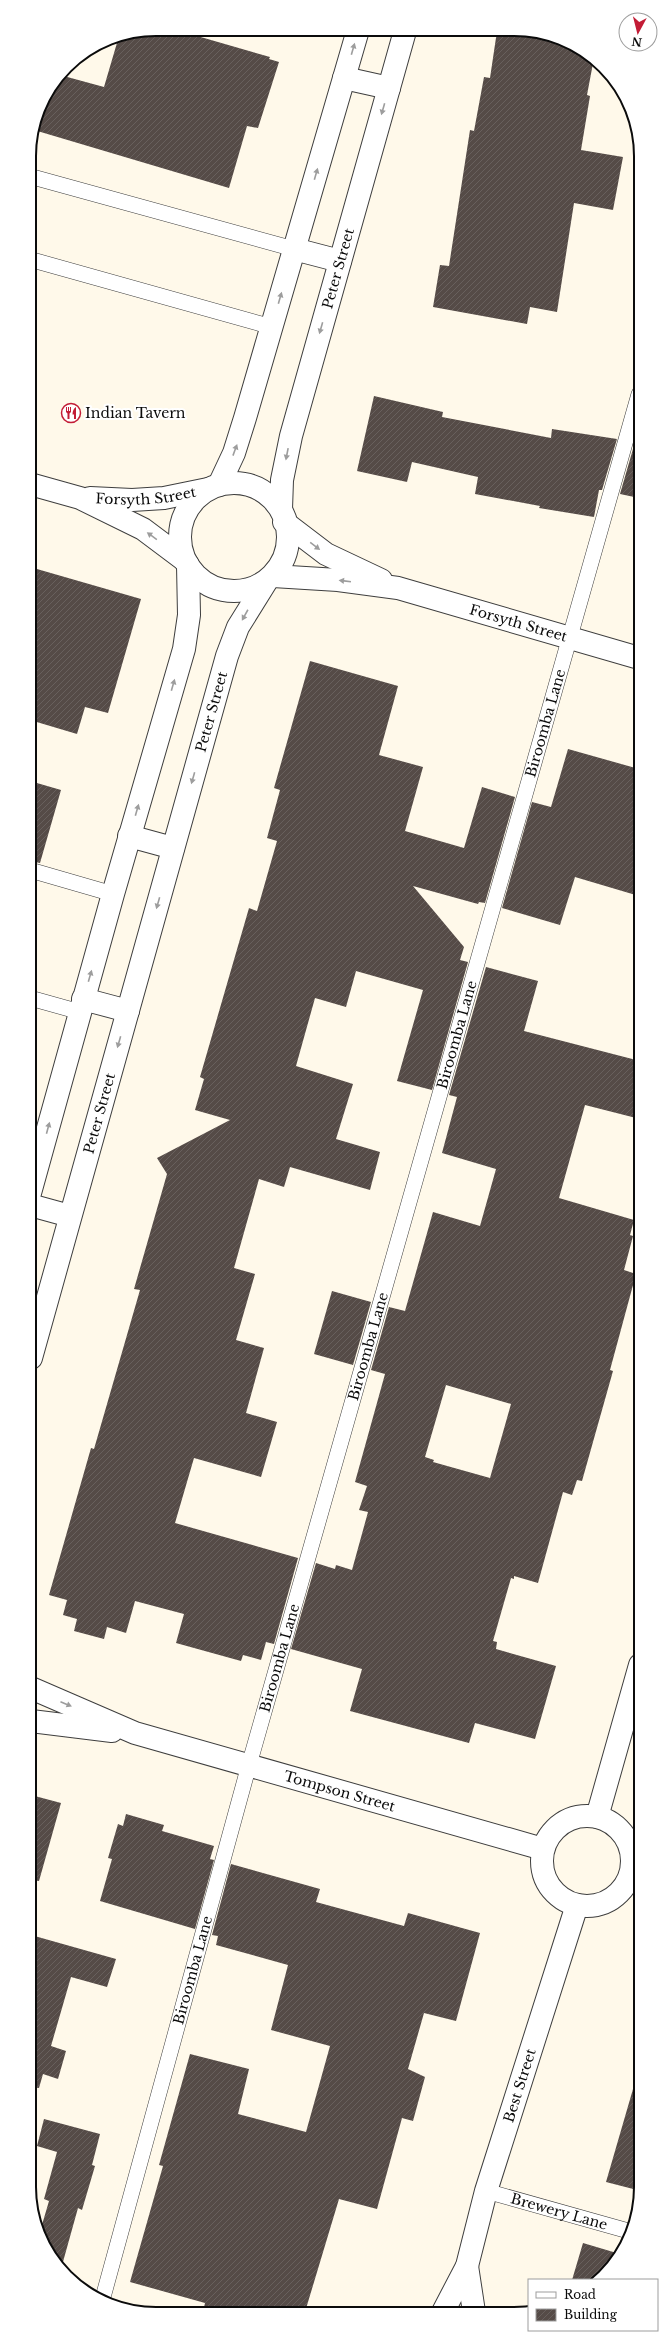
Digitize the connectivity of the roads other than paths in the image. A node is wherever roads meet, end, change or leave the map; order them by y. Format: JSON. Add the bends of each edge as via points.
{"nodes":[{"id":1,"x":356,"y":36,"type":"edge"},
{"id":2,"x":404,"y":36,"type":"edge"},
{"id":3,"x":344,"y":78,"type":"junction"},
{"id":4,"x":388,"y":88,"type":"junction"},
{"id":5,"x":36,"y":178,"type":"edge"},
{"id":6,"x":294,"y":249,"type":"junction"},
{"id":7,"x":340,"y":261,"type":"junction"},
{"id":8,"x":36,"y":262,"type":"edge"},
{"id":9,"x":272,"y":327,"type":"junction"},
{"id":10,"x":634,"y":411,"type":"edge"},
{"id":11,"x":36,"y":486,"type":"edge"},
{"id":12,"x":215,"y":487,"type":"junction"},
{"id":13,"x":80,"y":498,"type":"junction"},
{"id":14,"x":282,"y":516,"type":"junction"},
{"id":15,"x":186,"y":562,"type":"junction"},
{"id":16,"x":269,"y":579,"type":"junction"},
{"id":17,"x":398,"y":588,"type":"junction"},
{"id":18,"x":569,"y":638,"type":"junction"},
{"id":19,"x":634,"y":657,"type":"edge"},
{"id":20,"x":129,"y":836,"type":"junction"},
{"id":21,"x":173,"y":848,"type":"junction"},
{"id":22,"x":36,"y":872,"type":"edge"},
{"id":23,"x":113,"y":894,"type":"junction"},
{"id":24,"x":36,"y":999,"type":"edge"},
{"id":25,"x":82,"y":1005,"type":"junction"},
{"id":26,"x":128,"y":1011,"type":"junction"},
{"id":27,"x":36,"y":1171,"type":"edge"},
{"id":28,"x":36,"y":1207,"type":"edge"},
{"id":29,"x":70,"y":1216,"type":"junction"},
{"id":30,"x":36,"y":1337,"type":"edge"},
{"id":31,"x":634,"y":1686,"type":"edge"},
{"id":32,"x":36,"y":1690,"type":"edge"},
{"id":33,"x":36,"y":1722,"type":"edge"},
{"id":34,"x":135,"y":1733,"type":"junction"},
{"id":35,"x":249,"y":1766,"type":"junction"},
{"id":36,"x":597,"y":1817,"type":"junction"},
{"id":37,"x":543,"y":1849,"type":"junction"},
{"id":38,"x":634,"y":1870,"type":"edge"},
{"id":39,"x":634,"y":1879,"type":"edge"},
{"id":40,"x":577,"y":1906,"type":"junction"},
{"id":41,"x":486,"y":2191,"type":"junction"},
{"id":42,"x":626,"y":2230,"type":"edge"},
{"id":43,"x":467,"y":2266,"type":"junction"},
{"id":44,"x":104,"y":2295,"type":"edge"},
{"id":45,"x":446,"y":2307,"type":"edge"},
{"id":46,"x":473,"y":2307,"type":"edge"}],
"edges":[{"from":3,"to":1,"type":"street","one_way":true},
{"from":2,"to":4,"type":"street","name":"Peter Street"},
{"from":3,"to":4,"type":"street"},
{"from":6,"to":3,"type":"street","one_way":true},
{"from":4,"to":7,"type":"street","name":"Peter Street","one_way":true},
{"from":5,"to":6,"type":"lane"},
{"from":6,"to":7,"type":"street"},
{"from":9,"to":6,"type":"street","one_way":true},
{"from":7,"to":14,"type":"street","name":"Peter Street","one_way":true,"via":[[291,436],[282,480]]},
{"from":8,"to":9,"type":"lane"},
{"from":12,"to":9,"type":"street","one_way":true,"via":[[234,453]]},
{"from":10,"to":18,"type":"lane","name":"Biroomba Lane"},
{"from":11,"to":13,"type":"street","name":"Forsyth Street"},
{"from":12,"to":13,"type":"street","name":"Forsyth Street","via":[[164,498]]},
{"from":12,"to":14,"type":"street","via":[[228,483],[247,484],[268,495]]},
{"from":12,"to":15,"type":"street","via":[[192,502],[182,522],[180,546]]},
{"from":15,"to":13,"type":"street","name":"Forsyth Street","one_way":true,"via":[[144,529]]},
{"from":14,"to":16,"type":"street","via":[[288,535],[287,551],[279,569]]},
{"from":14,"to":17,"type":"street","name":"Forsyth Street","one_way":true,"via":[[326,554]]},
{"from":15,"to":16,"type":"street","via":[[190,570],[211,586],[238,591]]},
{"from":20,"to":15,"type":"street","one_way":true,"via":[[184,649],[189,615]]},
{"from":17,"to":16,"type":"street","name":"Forsyth Street","one_way":true,"via":[[338,580]]},
{"from":16,"to":21,"type":"street","name":"Peter Street","one_way":true,"via":[[238,626],[227,656]]},
{"from":17,"to":18,"type":"street","name":"Forsyth Street"},
{"from":18,"to":19,"type":"street","name":"Forsyth Street"},
{"from":18,"to":35,"type":"lane","name":"Biroomba Lane"},
{"from":20,"to":21,"type":"street"},
{"from":20,"to":23,"type":"street"},
{"from":21,"to":26,"type":"street","name":"Peter Street","one_way":true},
{"from":22,"to":23,"type":"lane"},
{"from":25,"to":23,"type":"street","one_way":true},
{"from":24,"to":25,"type":"lane"},
{"from":25,"to":26,"type":"street"},
{"from":27,"to":25,"type":"street","one_way":true},
{"from":26,"to":29,"type":"street","name":"Peter Street","one_way":true},
{"from":28,"to":29,"type":"street"},
{"from":29,"to":30,"type":"street","name":"Peter Street"},
{"from":31,"to":36,"type":"street"},
{"from":32,"to":34,"type":"street","name":"Tompson Street","one_way":true},
{"from":33,"to":34,"type":"street","name":"Tompson Street"},
{"from":34,"to":35,"type":"street","name":"Tompson Street"},
{"from":35,"to":37,"type":"street","name":"Tompson Street"},
{"from":35,"to":44,"type":"lane","name":"Biroomba Lane"},
{"from":36,"to":37,"type":"street","via":[[583,1816],[558,1827],[549,1836]]},
{"from":36,"to":38,"type":"street","via":[[611,1823],[623,1833],[630,1846]]},
{"from":37,"to":40,"type":"street","via":[[542,1864],[545,1878],[552,1890]]},
{"from":39,"to":40,"type":"street","via":[[615,1898],[603,1904]]},
{"from":40,"to":41,"type":"street","name":"Best Street"},
{"from":41,"to":42,"type":"lane","name":"Brewery Lane"},
{"from":41,"to":43,"type":"street","name":"Best Street"},
{"from":43,"to":45,"type":"street"},
{"from":43,"to":46,"type":"street"}]}
